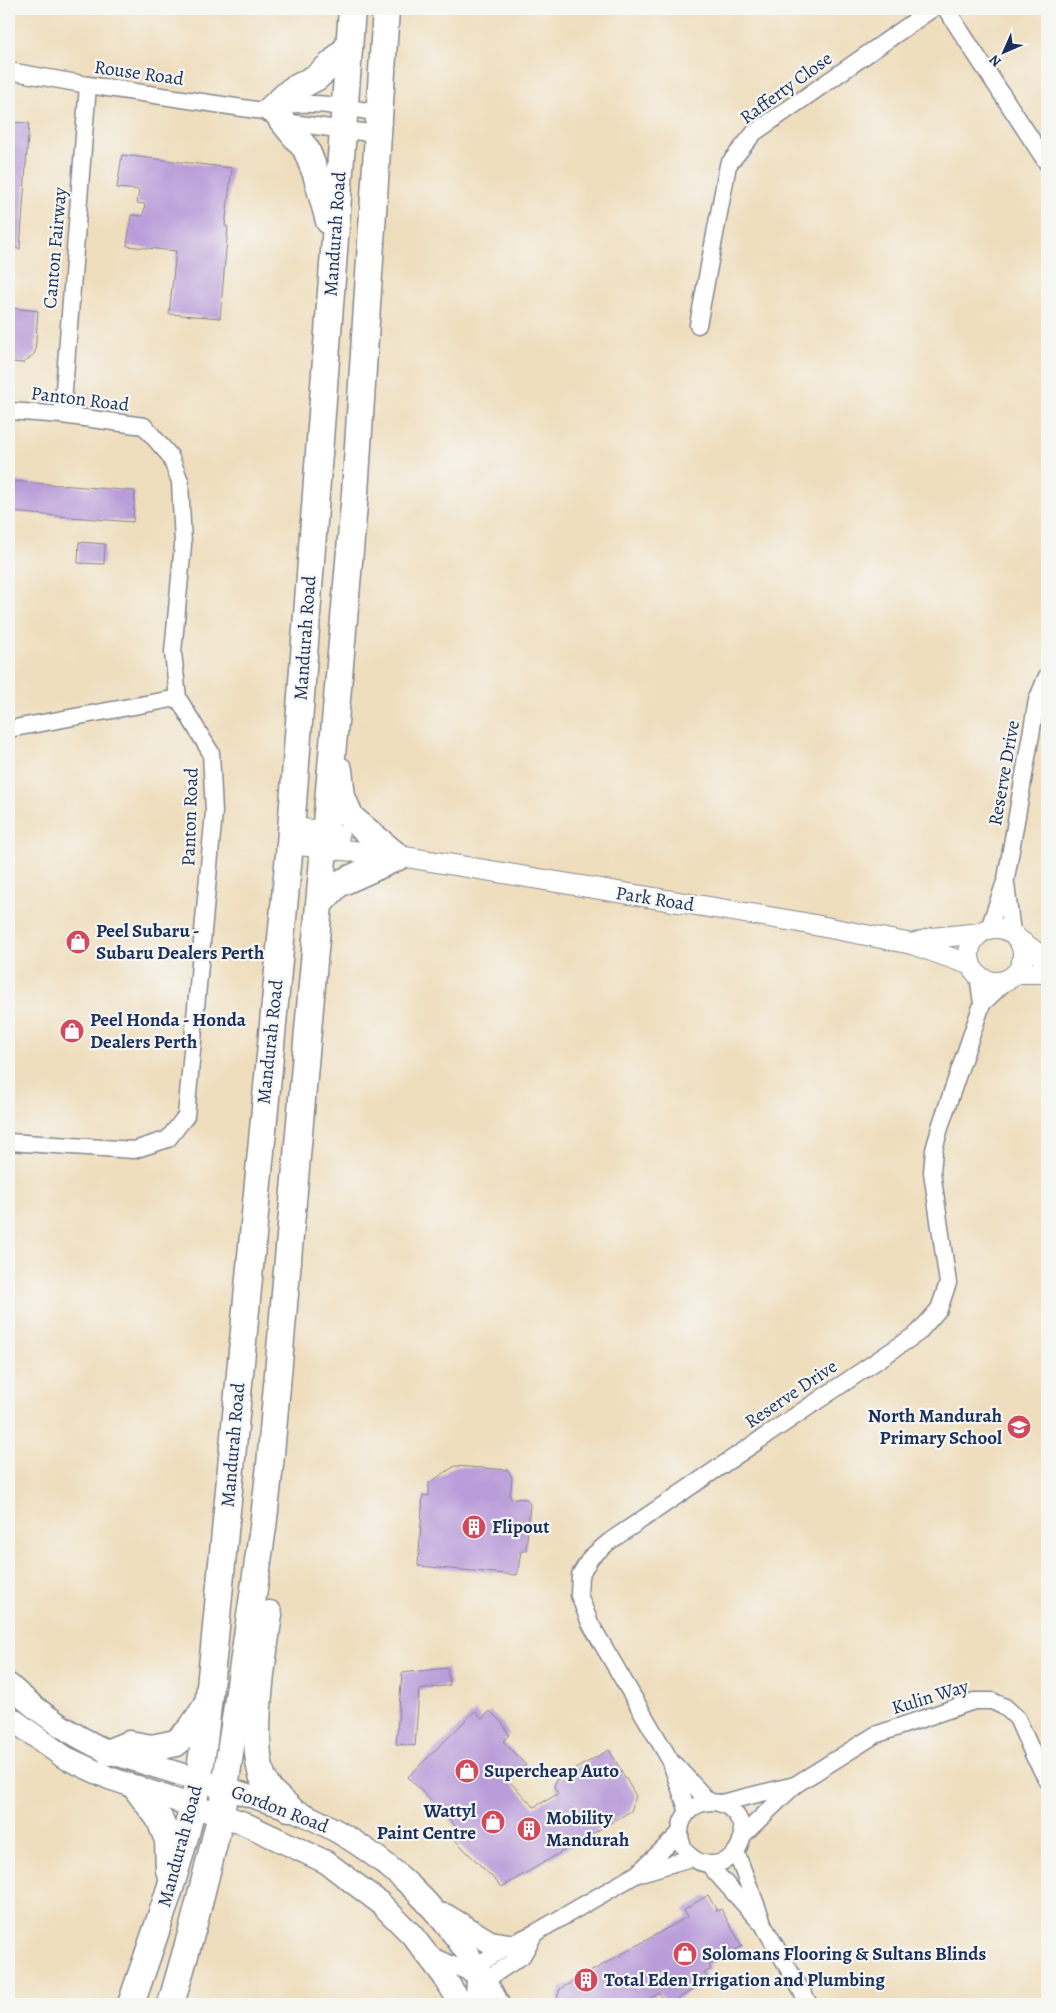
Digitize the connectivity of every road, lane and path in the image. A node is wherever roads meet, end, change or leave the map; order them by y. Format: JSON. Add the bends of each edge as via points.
{"nodes":[{"id":1,"x":352,"y":9,"type":"edge"},
{"id":2,"x":386,"y":9,"type":"edge"},
{"id":3,"x":932,"y":9,"type":"edge"},
{"id":4,"x":946,"y":9,"type":"edge"},
{"id":5,"x":349,"y":46,"type":"junction"},
{"id":6,"x":9,"y":71,"type":"edge"},
{"id":7,"x":88,"y":85,"type":"junction"},
{"id":8,"x":272,"y":113,"type":"junction"},
{"id":9,"x":343,"y":118,"type":"junction"},
{"id":10,"x":378,"y":123,"type":"junction"},
{"id":11,"x":1047,"y":163,"type":"edge"},
{"id":12,"x":334,"y":242,"type":"junction"},
{"id":13,"x":698,"y":325,"type":"dead end"},
{"id":14,"x":9,"y":411,"type":"edge"},
{"id":15,"x":62,"y":415,"type":"junction"},
{"id":16,"x":1047,"y":676,"type":"edge"},
{"id":17,"x":178,"y":698,"type":"junction"},
{"id":18,"x":335,"y":718,"type":"junction"},
{"id":19,"x":9,"y":729,"type":"edge"},
{"id":20,"x":290,"y":836,"type":"junction"},
{"id":21,"x":324,"y":839,"type":"junction"},
{"id":22,"x":398,"y":856,"type":"junction"},
{"id":23,"x":1006,"y":880,"type":"junction"},
{"id":24,"x":319,"y":904,"type":"junction"},
{"id":25,"x":985,"y":930,"type":"junction"},
{"id":26,"x":1016,"y":936,"type":"junction"},
{"id":27,"x":912,"y":944,"type":"junction"},
{"id":28,"x":1047,"y":960,"type":"edge"},
{"id":29,"x":975,"y":970,"type":"junction"},
{"id":30,"x":1047,"y":973,"type":"edge"},
{"id":31,"x":1012,"y":976,"type":"junction"},
{"id":32,"x":982,"y":1004,"type":"junction"},
{"id":33,"x":9,"y":1142,"type":"edge"},
{"id":34,"x":263,"y":1526,"type":"junction"},
{"id":35,"x":9,"y":1685,"type":"edge"},
{"id":36,"x":208,"y":1704,"type":"junction"},
{"id":37,"x":9,"y":1717,"type":"edge"},
{"id":38,"x":109,"y":1752,"type":"junction"},
{"id":39,"x":670,"y":1760,"type":"junction"},
{"id":40,"x":198,"y":1779,"type":"junction"},
{"id":41,"x":1047,"y":1780,"type":"edge"},
{"id":42,"x":795,"y":1785,"type":"junction"},
{"id":43,"x":226,"y":1788,"type":"junction"},
{"id":44,"x":137,"y":1789,"type":"junction"},
{"id":45,"x":715,"y":1802,"type":"junction"},
{"id":46,"x":192,"y":1806,"type":"junction"},
{"id":47,"x":289,"y":1808,"type":"junction"},
{"id":48,"x":688,"y":1812,"type":"junction"},
{"id":49,"x":222,"y":1815,"type":"junction"},
{"id":50,"x":680,"y":1833,"type":"junction"},
{"id":51,"x":743,"y":1836,"type":"junction"},
{"id":52,"x":736,"y":1852,"type":"junction"},
{"id":53,"x":691,"y":1858,"type":"junction"},
{"id":54,"x":709,"y":1865,"type":"junction"},
{"id":55,"x":637,"y":1874,"type":"junction"},
{"id":56,"x":170,"y":1891,"type":"junction"},
{"id":57,"x":435,"y":1910,"type":"junction"},
{"id":58,"x":765,"y":1928,"type":"junction"},
{"id":59,"x":536,"y":1933,"type":"junction"},
{"id":60,"x":509,"y":1945,"type":"junction"},
{"id":61,"x":426,"y":1952,"type":"junction"},
{"id":62,"x":478,"y":1974,"type":"junction"},
{"id":63,"x":131,"y":2004,"type":"edge"},
{"id":64,"x":170,"y":2004,"type":"edge"},
{"id":65,"x":461,"y":2004,"type":"edge"},
{"id":66,"x":478,"y":2004,"type":"edge"},
{"id":67,"x":498,"y":2004,"type":"edge"},
{"id":68,"x":809,"y":2004,"type":"edge"}],
"edges":[{"from":1,"to":5,"type":"highway","name":"Mandurah Road"},
{"from":2,"to":10,"type":"highway","name":"Mandurah Road"},
{"from":3,"to":13,"type":"street","name":"Rafferty Close","via":[[754,133],[728,165]]},
{"from":4,"to":11,"type":"street"},
{"from":5,"to":8,"type":"highway","via":[[317,77],[291,91]]},
{"from":5,"to":9,"type":"highway","name":"Mandurah Road"},
{"from":6,"to":7,"type":"street","name":"Rouse Road"},
{"from":7,"to":8,"type":"street","name":"Rouse Road"},
{"from":7,"to":15,"type":"street","name":"Canton Fairway"},
{"from":8,"to":9,"type":"street","name":"Rouse Road","via":[[291,123]]},
{"from":8,"to":9,"type":"street","name":"Rouse Road","via":[[288,104]]},
{"from":8,"to":12,"type":"highway","via":[[306,149]]},
{"from":9,"to":10,"type":"street","name":"Rouse Road"},
{"from":9,"to":10,"type":"street","name":"Rouse Road"},
{"from":9,"to":12,"type":"highway","name":"Mandurah Road"},
{"from":10,"to":18,"type":"highway","name":"Mandurah Road","via":[[355,493]]},
{"from":12,"to":20,"type":"highway","name":"Mandurah Road"},
{"from":14,"to":15,"type":"street","name":"Panton Road"},
{"from":15,"to":17,"type":"street","name":"Panton Road","via":[[144,426],[170,456],[180,481],[184,545],[173,652]]},
{"from":16,"to":23,"type":"street","name":"Reserve Drive","via":[[1037,700]]},
{"from":17,"to":19,"type":"street"},
{"from":17,"to":33,"type":"street","name":"Panton Road","via":[[211,753],[214,812],[186,1116],[168,1140],[134,1150]]},
{"from":18,"to":21,"type":"highway","name":"Mandurah Road"},
{"from":18,"to":22,"type":"highway","via":[[342,797],[351,818]]},
{"from":20,"to":21,"type":"street","name":"Park Road"},
{"from":20,"to":36,"type":"highway","name":"Mandurah Road"},
{"from":21,"to":22,"type":"street","name":"Park Road"},
{"from":21,"to":24,"type":"highway","name":"Mandurah Road"},
{"from":22,"to":24,"type":"highway","via":[[338,884]]},
{"from":22,"to":27,"type":"street","name":"Park Road","via":[[799,922]]},
{"from":23,"to":25,"type":"street","name":"Reserve Drive"},
{"from":23,"to":26,"type":"street","name":"Reserve Drive"},
{"from":24,"to":34,"type":"highway","name":"Mandurah Road"},
{"from":25,"to":26,"type":"street","via":[[997,928]]},
{"from":25,"to":27,"type":"street","name":"Park Road"},
{"from":25,"to":29,"type":"street","via":[[970,947]]},
{"from":26,"to":28,"type":"street"},
{"from":26,"to":31,"type":"street","via":[[1024,957]]},
{"from":27,"to":29,"type":"street","name":"Park Road"},
{"from":29,"to":31,"type":"street","via":[[992,982]]},
{"from":29,"to":32,"type":"street","name":"Reserve Drive"},
{"from":30,"to":31,"type":"street"},
{"from":31,"to":32,"type":"street","name":"Reserve Drive"},
{"from":32,"to":39,"type":"street","name":"Reserve Drive","via":[[934,1150],[932,1172],[948,1283],[939,1309],[918,1333],[610,1541],[591,1557],[580,1575],[579,1594],[590,1623]]},
{"from":34,"to":43,"type":"highway","name":"Mandurah Road"},
{"from":34,"to":47,"type":"highway","via":[[273,1578],[257,1715],[258,1746],[266,1785]]},
{"from":35,"to":38,"type":"main road","name":"Gordon Road","via":[[57,1725]]},
{"from":36,"to":38,"type":"highway","via":[[190,1730],[176,1743],[152,1748],[129,1744]]},
{"from":36,"to":40,"type":"highway","name":"Mandurah Road"},
{"from":37,"to":44,"type":"main road","name":"Gordon Road","via":[[64,1757]]},
{"from":38,"to":40,"type":"main road","name":"Gordon Road"},
{"from":39,"to":45,"type":"street","name":"Reserve Drive"},
{"from":39,"to":48,"type":"street","name":"Reserve Drive"},
{"from":40,"to":43,"type":"main road","name":"Gordon Road"},
{"from":40,"to":46,"type":"highway","name":"Mandurah Road"},
{"from":41,"to":42,"type":"street","name":"Kulin Way","via":[[1017,1718],[992,1701],[974,1702],[875,1735]]},
{"from":42,"to":45,"type":"street","name":"Kulin Way"},
{"from":42,"to":51,"type":"street","name":"Kulin Way"},
{"from":43,"to":47,"type":"main road","name":"Gordon Road"},
{"from":43,"to":49,"type":"highway","name":"Mandurah Road"},
{"from":44,"to":46,"type":"main road","name":"Gordon Road"},
{"from":44,"to":56,"type":"highway","via":[[159,1818],[168,1840]]},
{"from":45,"to":48,"type":"street","via":[[694,1807]]},
{"from":45,"to":51,"type":"street","via":[[737,1815]]},
{"from":46,"to":49,"type":"main road","name":"Gordon Road"},
{"from":46,"to":56,"type":"highway","name":"Mandurah Road"},
{"from":47,"to":57,"type":"main road","name":"Gordon Road","via":[[360,1846],[401,1877]]},
{"from":48,"to":50,"type":"street"},
{"from":49,"to":61,"type":"main road","name":"Gordon Road","via":[[326,1862],[380,1902]]},
{"from":49,"to":64,"type":"highway","name":"Mandurah Road"},
{"from":50,"to":53,"type":"street","via":[[681,1842]]},
{"from":50,"to":55,"type":"street"},
{"from":51,"to":52,"type":"street"},
{"from":52,"to":54,"type":"street","via":[[729,1860]]},
{"from":52,"to":58,"type":"street"},
{"from":53,"to":54,"type":"street"},
{"from":53,"to":55,"type":"street"},
{"from":54,"to":58,"type":"street"},
{"from":55,"to":59,"type":"street"},
{"from":56,"to":63,"type":"highway","name":"Mandurah Road"},
{"from":57,"to":60,"type":"main road","via":[[490,1942]]},
{"from":57,"to":62,"type":"main road","name":"Gordon Road","via":[[463,1946]]},
{"from":58,"to":68,"type":"street"},
{"from":59,"to":60,"type":"street"},
{"from":59,"to":62,"type":"street","via":[[522,1956]]},
{"from":60,"to":62,"type":"street"},
{"from":61,"to":62,"type":"street","via":[[450,1965]]},
{"from":61,"to":65,"type":"main road","name":"Gordon Road"},
{"from":62,"to":66,"type":"street","via":[[474,1994]]},
{"from":62,"to":67,"type":"main road","name":"Gordon Road"}]}
